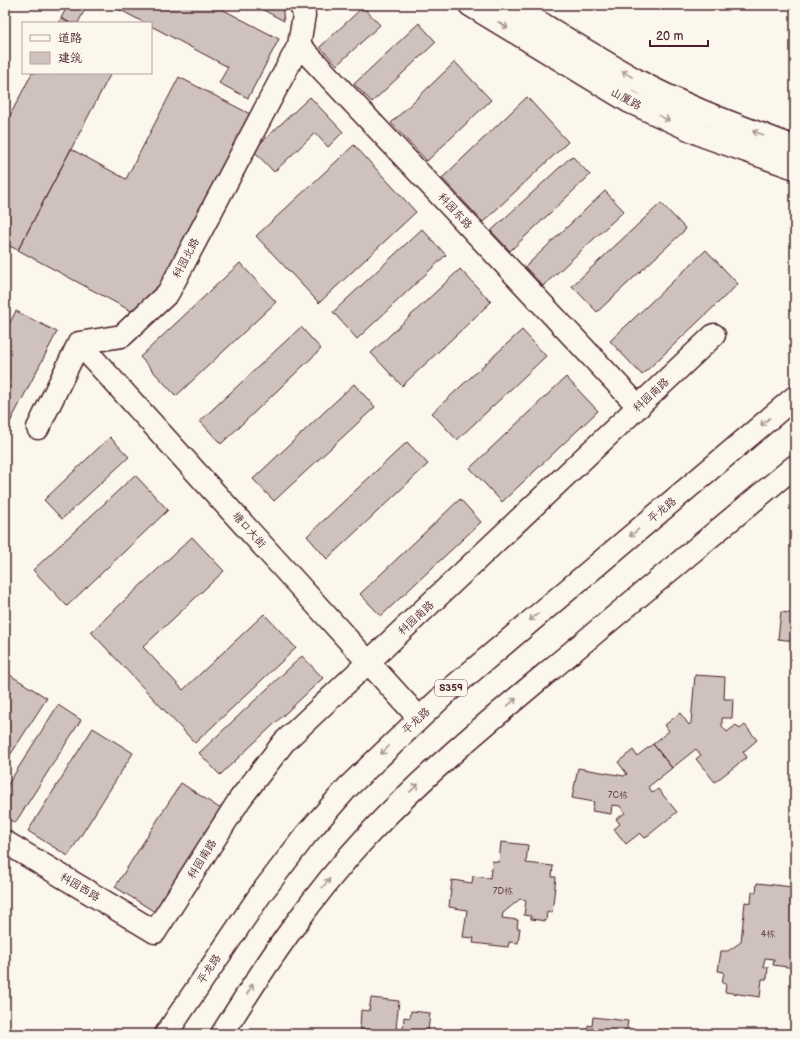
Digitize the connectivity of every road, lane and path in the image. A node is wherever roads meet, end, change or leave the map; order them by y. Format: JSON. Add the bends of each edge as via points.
{"nodes":[{"id":1,"x":301,"y":5,"type":"edge"},
{"id":2,"x":470,"y":5,"type":"edge"},
{"id":3,"x":510,"y":5,"type":"edge"},
{"id":4,"x":299,"y":45,"type":"junction"},
{"id":5,"x":795,"y":147,"type":"edge"},
{"id":6,"x":795,"y":168,"type":"edge"},
{"id":7,"x":714,"y":335,"type":"dead end"},
{"id":8,"x":79,"y":343,"type":"junction"},
{"id":9,"x":795,"y":397,"type":"edge"},
{"id":10,"x":639,"y":407,"type":"junction"},
{"id":11,"x":38,"y":428,"type":"dead end"},
{"id":12,"x":795,"y":466,"type":"edge"},
{"id":13,"x":369,"y":662,"type":"junction"},
{"id":14,"x":419,"y":718,"type":"junction"},
{"id":15,"x":5,"y":842,"type":"edge"},
{"id":16,"x":156,"y":932,"type":"joint"},
{"id":17,"x":230,"y":1025,"type":"edge"},
{"id":18,"x":166,"y":1034,"type":"edge"},
{"id":19,"x":222,"y":1034,"type":"edge"}],
"edges":[{"from":1,"to":4,"type":"street","via":[[304,15]]},
{"from":2,"to":6,"type":"street","name":"山厦路","one_way":true,"via":[[630,102],[704,136]]},
{"from":5,"to":3,"type":"street","name":"山厦路","one_way":true,"via":[[711,115],[638,81]]},
{"from":4,"to":8,"type":"street","name":"科园北路","via":[[168,293],[122,336]]},
{"from":4,"to":10,"type":"street","name":"科园东路"},
{"from":7,"to":10,"type":"street","name":"科园南路"},
{"from":8,"to":11,"type":"street"},
{"from":8,"to":13,"type":"street","name":"塘口大街"},
{"from":9,"to":14,"type":"street","name":"平龙路","number":"S359","one_way":true,"via":[[506,640]]},
{"from":10,"to":13,"type":"street","name":"科园南路"},
{"from":17,"to":12,"type":"street","one_way":true,"via":[[258,975],[329,879],[368,834],[409,793],[462,744]]},
{"from":13,"to":14,"type":"street","name":"塘口大街"},
{"from":13,"to":16,"type":"street","name":"科园南路","via":[[284,742],[240,799]]},
{"from":14,"to":18,"type":"street","name":"平龙路","number":"S359","one_way":true,"via":[[348,787],[305,836],[260,895]]},
{"from":15,"to":16,"type":"street","name":"科园西路"},
{"from":17,"to":19,"type":"street"}]}
